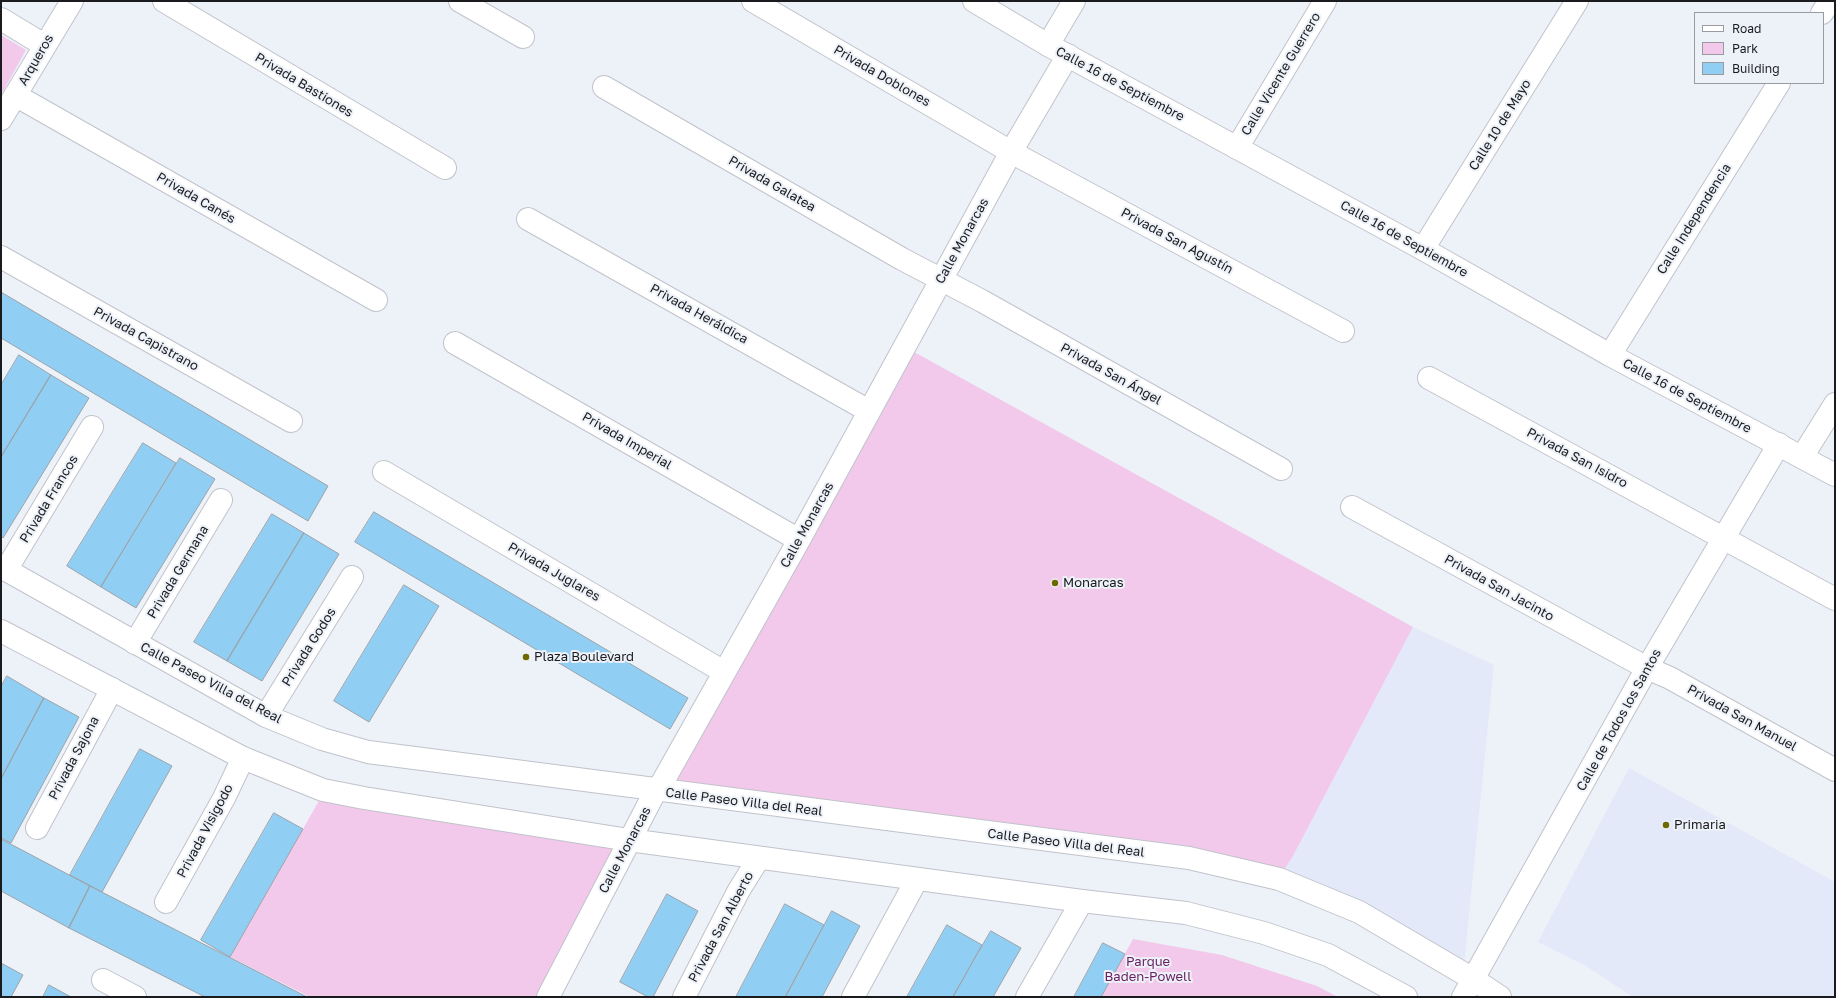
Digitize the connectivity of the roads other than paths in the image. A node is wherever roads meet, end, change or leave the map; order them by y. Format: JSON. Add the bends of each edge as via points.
{"nodes":[{"id":1,"x":72,"y":1,"type":"edge"},
{"id":2,"x":164,"y":1,"type":"edge"},
{"id":3,"x":460,"y":1,"type":"edge"},
{"id":4,"x":753,"y":1,"type":"edge"},
{"id":5,"x":974,"y":1,"type":"edge"},
{"id":6,"x":1074,"y":1,"type":"edge"},
{"id":7,"x":1325,"y":1,"type":"edge"},
{"id":8,"x":1576,"y":1,"type":"edge"},
{"id":9,"x":1830,"y":1,"type":"edge"},
{"id":10,"x":1823,"y":12,"type":"edge"},
{"id":11,"x":1,"y":19,"type":"edge"},
{"id":12,"x":523,"y":37,"type":"dead end"},
{"id":13,"x":44,"y":45,"type":"junction"},
{"id":14,"x":1048,"y":45,"type":"junction"},
{"id":15,"x":1068,"y":55,"type":"junction"},
{"id":16,"x":1778,"y":84,"type":"edge"},
{"id":17,"x":604,"y":87,"type":"dead end"},
{"id":18,"x":15,"y":96,"type":"junction"},
{"id":19,"x":1,"y":120,"type":"edge"},
{"id":20,"x":1237,"y":148,"type":"junction"},
{"id":21,"x":1011,"y":152,"type":"junction"},
{"id":22,"x":445,"y":168,"type":"dead end"},
{"id":23,"x":528,"y":218,"type":"dead end"},
{"id":24,"x":1423,"y":249,"type":"junction"},
{"id":25,"x":1,"y":257,"type":"edge"},
{"id":26,"x":941,"y":279,"type":"junction"},
{"id":27,"x":376,"y":300,"type":"dead end"},
{"id":28,"x":1343,"y":331,"type":"dead end"},
{"id":29,"x":455,"y":342,"type":"dead end"},
{"id":30,"x":1610,"y":355,"type":"junction"},
{"id":31,"x":1428,"y":378,"type":"dead end"},
{"id":32,"x":1835,"y":404,"type":"edge"},
{"id":33,"x":870,"y":411,"type":"junction"},
{"id":34,"x":291,"y":421,"type":"dead end"},
{"id":35,"x":92,"y":427,"type":"dead end"},
{"id":36,"x":1779,"y":444,"type":"junction"},
{"id":37,"x":1802,"y":457,"type":"junction"},
{"id":38,"x":1281,"y":469,"type":"dead end"},
{"id":39,"x":384,"y":472,"type":"dead end"},
{"id":40,"x":1835,"y":475,"type":"edge"},
{"id":41,"x":221,"y":500,"type":"dead end"},
{"id":42,"x":1352,"y":507,"type":"dead end"},
{"id":43,"x":1724,"y":538,"type":"junction"},
{"id":44,"x":799,"y":540,"type":"junction"},
{"id":45,"x":4,"y":569,"type":"edge"},
{"id":46,"x":352,"y":577,"type":"dead end"},
{"id":47,"x":1835,"y":599,"type":"edge"},
{"id":48,"x":1,"y":631,"type":"edge"},
{"id":49,"x":135,"y":643,"type":"junction"},
{"id":50,"x":1647,"y":668,"type":"junction"},
{"id":51,"x":724,"y":672,"type":"junction"},
{"id":52,"x":112,"y":690,"type":"junction"},
{"id":53,"x":266,"y":716,"type":"junction"},
{"id":54,"x":243,"y":758,"type":"junction"},
{"id":55,"x":1835,"y":770,"type":"edge"},
{"id":56,"x":656,"y":790,"type":"junction"},
{"id":57,"x":37,"y":828,"type":"dead end"},
{"id":58,"x":629,"y":840,"type":"junction"},
{"id":59,"x":759,"y":858,"type":"junction"},
{"id":60,"x":916,"y":879,"type":"junction"},
{"id":61,"x":1082,"y":901,"type":"junction"},
{"id":62,"x":166,"y":902,"type":"dead end"},
{"id":63,"x":103,"y":980,"type":"dead end"},
{"id":64,"x":1468,"y":988,"type":"edge"},
{"id":65,"x":135,"y":997,"type":"edge"},
{"id":66,"x":548,"y":997,"type":"edge"},
{"id":67,"x":684,"y":997,"type":"edge"},
{"id":68,"x":852,"y":997,"type":"edge"},
{"id":69,"x":1027,"y":997,"type":"edge"},
{"id":70,"x":1406,"y":997,"type":"edge"},
{"id":71,"x":1500,"y":997,"type":"edge"}],
"edges":[{"from":1,"to":13,"type":"street","name":"Arqueros"},
{"from":2,"to":22,"type":"street","name":"Privada Bastiones"},
{"from":3,"to":12,"type":"street"},
{"from":4,"to":21,"type":"street","name":"Privada Doblones"},
{"from":5,"to":14,"type":"street","name":"Calle 16 de Septiembre"},
{"from":6,"to":14,"type":"street"},
{"from":7,"to":20,"type":"street","name":"Calle Vicente Guerrero"},
{"from":8,"to":24,"type":"street","name":"Calle 10 de Mayo"},
{"from":9,"to":10,"type":"street"},
{"from":11,"to":13,"type":"street"},
{"from":13,"to":18,"type":"street","name":"Arqueros"},
{"from":14,"to":15,"type":"street","name":"Calle 16 de Septiembre"},
{"from":15,"to":20,"type":"street","name":"Calle 16 de Septiembre"},
{"from":15,"to":21,"type":"street","name":"Calle Monarcas"},
{"from":16,"to":30,"type":"street","name":"Calle Independencia"},
{"from":17,"to":26,"type":"street","name":"Privada Galatea"},
{"from":18,"to":19,"type":"street","name":"Arqueros"},
{"from":18,"to":27,"type":"street","name":"Privada Canés"},
{"from":20,"to":24,"type":"street","name":"Calle 16 de Septiembre"},
{"from":21,"to":26,"type":"street","name":"Calle Monarcas"},
{"from":21,"to":28,"type":"street","name":"Privada San Agustín"},
{"from":23,"to":33,"type":"street","name":"Privada Heráldica"},
{"from":24,"to":30,"type":"street","name":"Calle 16 de Septiembre"},
{"from":25,"to":34,"type":"street","name":"Privada Capistrano"},
{"from":26,"to":33,"type":"street","name":"Calle Monarcas"},
{"from":26,"to":38,"type":"street","name":"Privada San Ángel"},
{"from":29,"to":44,"type":"street","name":"Privada Imperial"},
{"from":30,"to":36,"type":"street","name":"Calle 16 de Septiembre"},
{"from":31,"to":43,"type":"street","name":"Privada San Isidro"},
{"from":32,"to":37,"type":"street"},
{"from":33,"to":44,"type":"street","name":"Calle Monarcas"},
{"from":35,"to":45,"type":"street","name":"Privada Francos"},
{"from":36,"to":37,"type":"street","name":"Calle 16 de Septiembre"},
{"from":36,"to":43,"type":"street","name":"Calle de Todos los Santos"},
{"from":37,"to":40,"type":"street","name":"Calle 16 de Septiembre"},
{"from":39,"to":51,"type":"street","name":"Privada Juglares"},
{"from":41,"to":49,"type":"street","name":"Privada Germana"},
{"from":42,"to":50,"type":"street","name":"Privada San Jacinto"},
{"from":43,"to":47,"type":"street","name":"Privada San Isidro"},
{"from":43,"to":50,"type":"street","name":"Calle de Todos los Santos"},
{"from":44,"to":51,"type":"street","name":"Calle Monarcas"},
{"from":45,"to":49,"type":"street","name":"Calle Paseo Villa del Real"},
{"from":46,"to":53,"type":"street","name":"Privada Godos"},
{"from":48,"to":52,"type":"street"},
{"from":49,"to":53,"type":"street","name":"Calle Paseo Villa del Real"},
{"from":50,"to":55,"type":"street","name":"Privada San Manuel","via":[[1670,678]]},
{"from":50,"to":64,"type":"street","name":"Calle de Todos los Santos"},
{"from":51,"to":56,"type":"street","name":"Calle Monarcas"},
{"from":52,"to":54,"type":"street"},
{"from":52,"to":57,"type":"street","name":"Privada Sajona"},
{"from":53,"to":56,"type":"street","name":"Calle Paseo Villa del Real","via":[[322,739],[368,752]]},
{"from":54,"to":58,"type":"street","via":[[323,790]]},
{"from":54,"to":62,"type":"street","name":"Privada Visigodo","via":[[224,798]]},
{"from":56,"to":58,"type":"street","name":"Calle Monarcas"},
{"from":56,"to":64,"type":"street","name":"Calle Paseo Villa del Real","via":[[1189,858],[1279,879],[1359,912]]},
{"from":58,"to":59,"type":"street"},
{"from":58,"to":66,"type":"street","name":"Calle Monarcas"},
{"from":59,"to":60,"type":"street"},
{"from":59,"to":67,"type":"street","name":"Privada San Alberto","via":[[739,890]]},
{"from":60,"to":61,"type":"street"},
{"from":60,"to":68,"type":"street"},
{"from":61,"to":69,"type":"street"},
{"from":61,"to":70,"type":"street","via":[[1186,913],[1264,933],[1328,955]]},
{"from":63,"to":65,"type":"street"},
{"from":64,"to":71,"type":"street","name":"Calle Paseo Villa del Real"}]}
